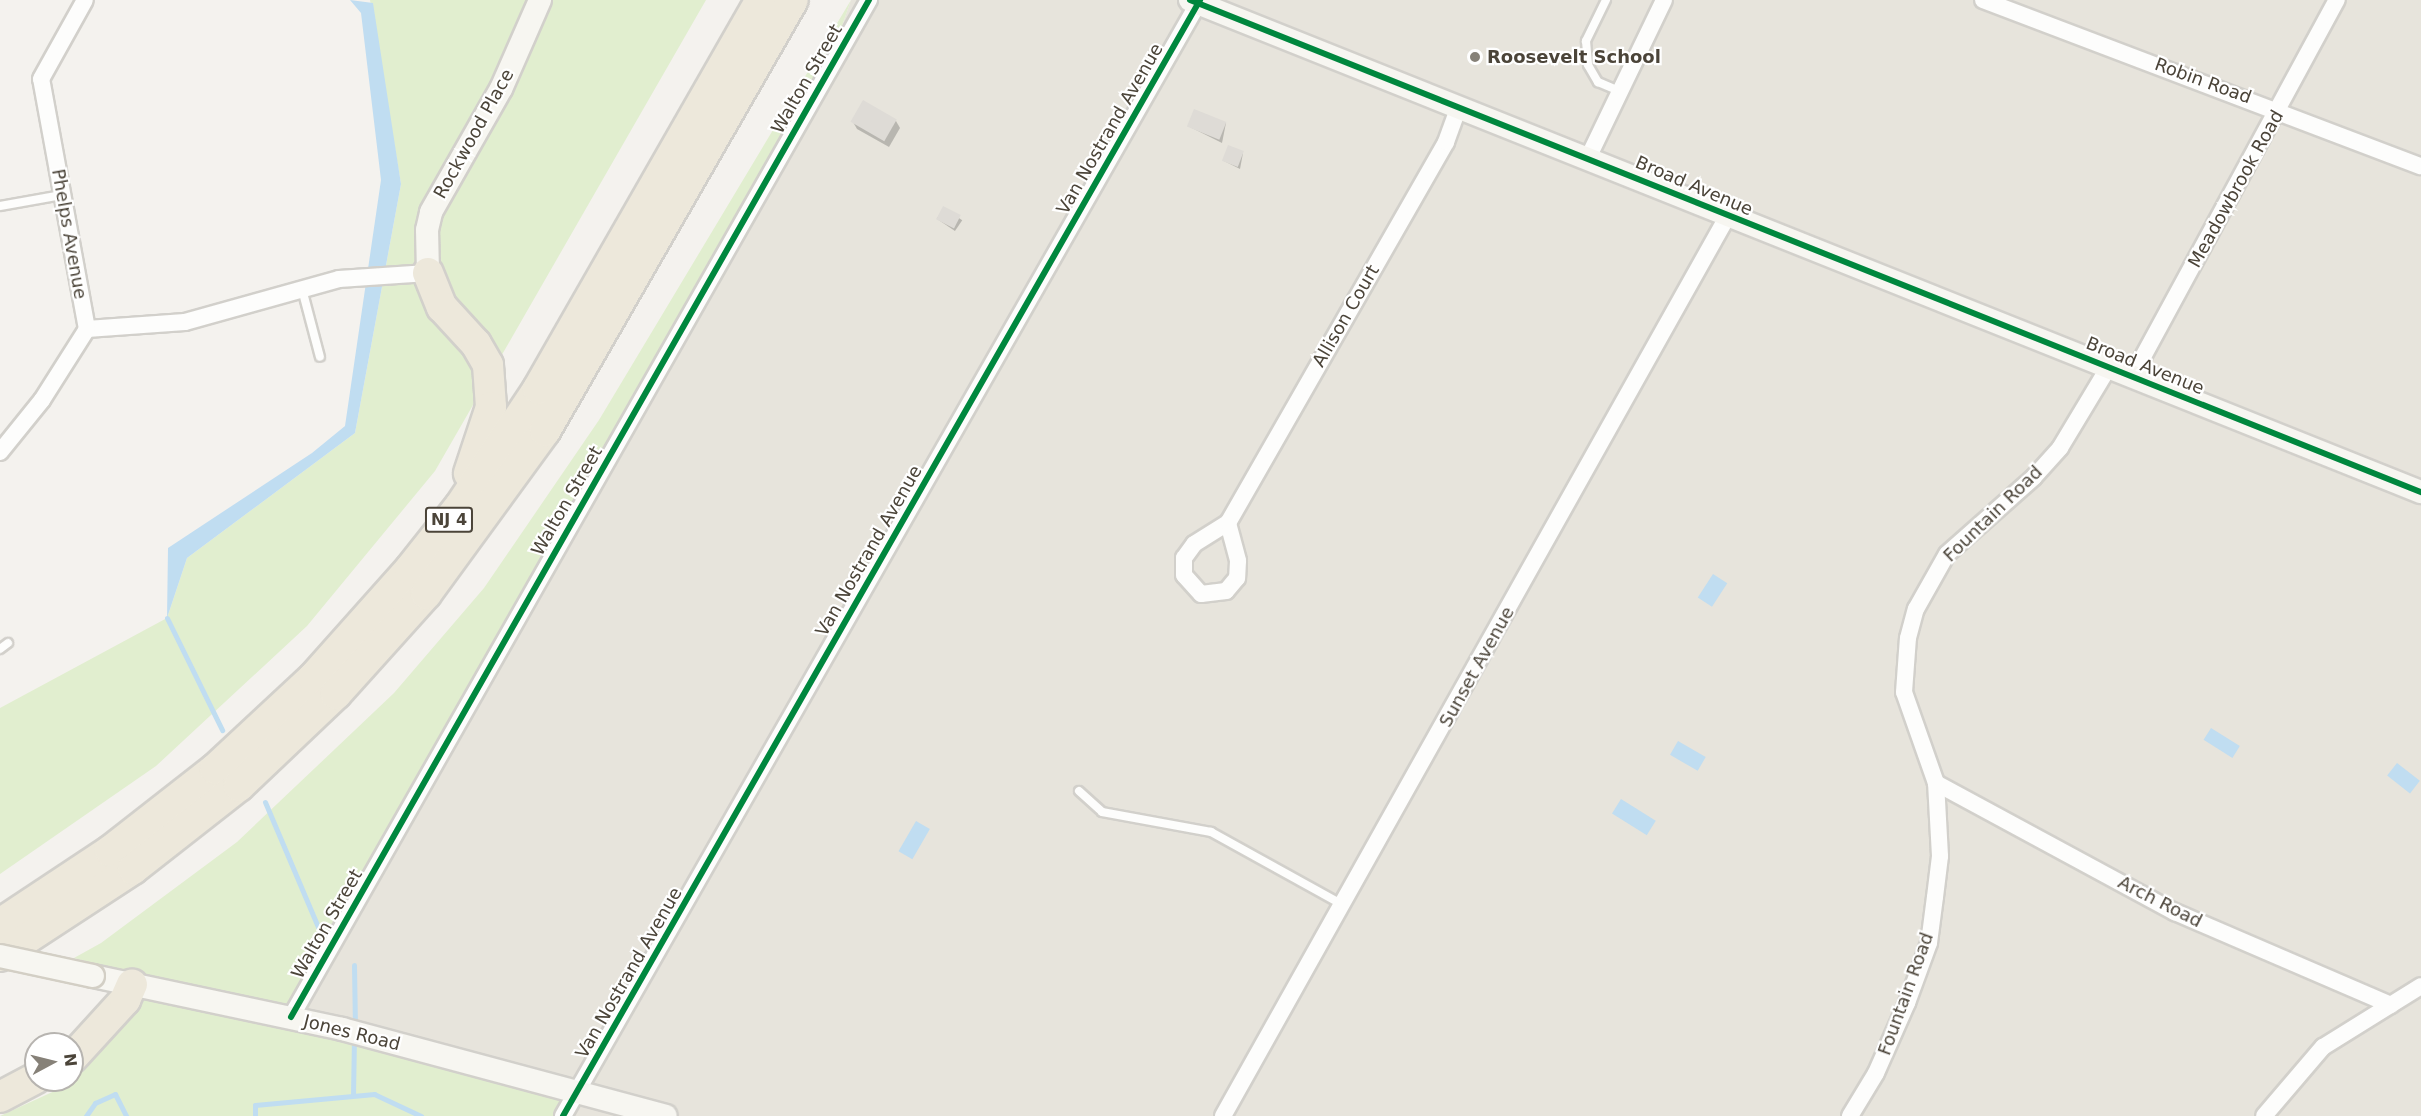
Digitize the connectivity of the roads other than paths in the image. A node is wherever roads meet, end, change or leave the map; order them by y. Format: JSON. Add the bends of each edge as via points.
{"nodes":[{"id":1,"x":85,"y":0,"type":"edge"},
{"id":2,"x":540,"y":0,"type":"edge"},
{"id":3,"x":761,"y":0,"type":"edge"},
{"id":4,"x":793,"y":0,"type":"edge"},
{"id":5,"x":869,"y":0,"type":"edge"},
{"id":6,"x":1606,"y":0,"type":"edge"},
{"id":7,"x":1664,"y":0,"type":"edge"},
{"id":8,"x":1983,"y":0,"type":"edge"},
{"id":9,"x":2337,"y":0,"type":"edge"},
{"id":10,"x":1196,"y":1,"type":"edge"},
{"id":11,"x":1622,"y":92,"type":"junction"},
{"id":12,"x":1460,"y":107,"type":"junction"},
{"id":13,"x":2280,"y":110,"type":"junction"},
{"id":14,"x":1588,"y":158,"type":"junction"},
{"id":15,"x":2421,"y":166,"type":"edge"},
{"id":16,"x":62,"y":195,"type":"junction"},
{"id":17,"x":0,"y":206,"type":"edge"},
{"id":18,"x":1727,"y":217,"type":"junction"},
{"id":19,"x":417,"y":273,"type":"junction"},
{"id":20,"x":303,"y":289,"type":"junction"},
{"id":21,"x":87,"y":329,"type":"junction"},
{"id":22,"x":320,"y":357,"type":"dead end"},
{"id":23,"x":2108,"y":368,"type":"junction"},
{"id":24,"x":2132,"y":377,"type":"junction"},
{"id":25,"x":0,"y":452,"type":"edge"},
{"id":26,"x":2421,"y":492,"type":"edge"},
{"id":27,"x":460,"y":506,"type":"junction"},
{"id":28,"x":1228,"y":523,"type":"dead end"},
{"id":29,"x":8,"y":644,"type":"dead end"},
{"id":30,"x":0,"y":649,"type":"edge"},
{"id":31,"x":1936,"y":783,"type":"junction"},
{"id":32,"x":1079,"y":791,"type":"dead end"},
{"id":33,"x":1343,"y":905,"type":"junction"},
{"id":34,"x":0,"y":924,"type":"edge"},
{"id":35,"x":0,"y":956,"type":"edge"},
{"id":36,"x":132,"y":984,"type":"junction"},
{"id":37,"x":2421,"y":986,"type":"edge"},
{"id":38,"x":2391,"y":1005,"type":"junction"},
{"id":39,"x":291,"y":1017,"type":"junction"},
{"id":40,"x":84,"y":1045,"type":"edge"},
{"id":41,"x":24,"y":1084,"type":"edge"},
{"id":42,"x":579,"y":1092,"type":"junction"},
{"id":43,"x":0,"y":1097,"type":"edge"},
{"id":44,"x":563,"y":1116,"type":"edge"},
{"id":45,"x":666,"y":1116,"type":"edge"},
{"id":46,"x":1223,"y":1116,"type":"edge"},
{"id":47,"x":1850,"y":1116,"type":"edge"},
{"id":48,"x":2264,"y":1116,"type":"edge"}],
"edges":[{"from":1,"to":16,"type":"street","name":"Phelps Avenue","via":[[41,79]]},
{"from":2,"to":19,"type":"street","name":"Rockwood Place","via":[[501,89],[431,212]]},
{"from":3,"to":27,"type":"highway","number":"NJ 4","via":[[555,360]]},
{"from":4,"to":35,"type":"highway","number":"NJ 4","via":[[545,431],[488,515],[419,603],[313,717],[221,800],[106,889]]},
{"from":5,"to":39,"type":"street","name":"Walton Street"},
{"from":6,"to":11,"type":"lane","via":[[1586,41],[1588,65],[1598,81]]},
{"from":7,"to":11,"type":"street"},
{"from":8,"to":13,"type":"street","name":"Robin Road"},
{"from":9,"to":13,"type":"street","name":"Meadowbrook Road"},
{"from":10,"to":12,"type":"street","name":"Broad Avenue"},
{"from":10,"to":42,"type":"street","name":"Van Nostrand Avenue"},
{"from":11,"to":14,"type":"street"},
{"from":12,"to":14,"type":"street","name":"Broad Avenue"},
{"from":12,"to":28,"type":"street","name":"Allison Court","via":[[1446,142]]},
{"from":13,"to":15,"type":"street","name":"Robin Road"},
{"from":13,"to":24,"type":"street","name":"Meadowbrook Road"},
{"from":14,"to":18,"type":"street","name":"Broad Avenue"},
{"from":16,"to":17,"type":"lane"},
{"from":16,"to":21,"type":"street","name":"Phelps Avenue"},
{"from":18,"to":23,"type":"street","name":"Broad Avenue"},
{"from":18,"to":33,"type":"street","name":"Sunset Avenue"},
{"from":19,"to":20,"type":"street","via":[[339,279]]},
{"from":19,"to":27,"type":"highway","via":[[483,354],[490,378],[489,420]]},
{"from":20,"to":21,"type":"street","via":[[185,322]]},
{"from":20,"to":22,"type":"lane"},
{"from":21,"to":25,"type":"street","via":[[42,400]]},
{"from":23,"to":24,"type":"street","name":"Broad Avenue"},
{"from":23,"to":31,"type":"street","name":"Fountain Road","via":[[2060,448],[2034,477],[1947,554],[1916,609],[1908,638],[1904,692]]},
{"from":24,"to":26,"type":"street","name":"Broad Avenue"},
{"from":27,"to":34,"type":"highway","number":"NJ 4","via":[[358,630],[265,724],[137,832]]},
{"from":29,"to":30,"type":"lane"},
{"from":31,"to":38,"type":"street","name":"Arch Road","via":[[2175,912]]},
{"from":31,"to":47,"type":"street","name":"Fountain Road","via":[[1940,856],[1929,943],[1876,1073]]},
{"from":32,"to":33,"type":"lane","via":[[1102,812],[1211,832]]},
{"from":33,"to":46,"type":"street","name":"Sunset Avenue"},
{"from":35,"to":36,"type":"street","name":"Jones Road","bridge":true},
{"from":36,"to":39,"type":"street","name":"Jones Road"},
{"from":36,"to":40,"type":"highway","via":[[125,1000]]},
{"from":37,"to":38,"type":"street"},
{"from":38,"to":48,"type":"street","via":[[2323,1047]]},
{"from":39,"to":42,"type":"street","name":"Jones Road"},
{"from":41,"to":43,"type":"highway"},
{"from":42,"to":44,"type":"street","name":"Van Nostrand Avenue"},
{"from":42,"to":45,"type":"street","name":"Jones Road"}]}
